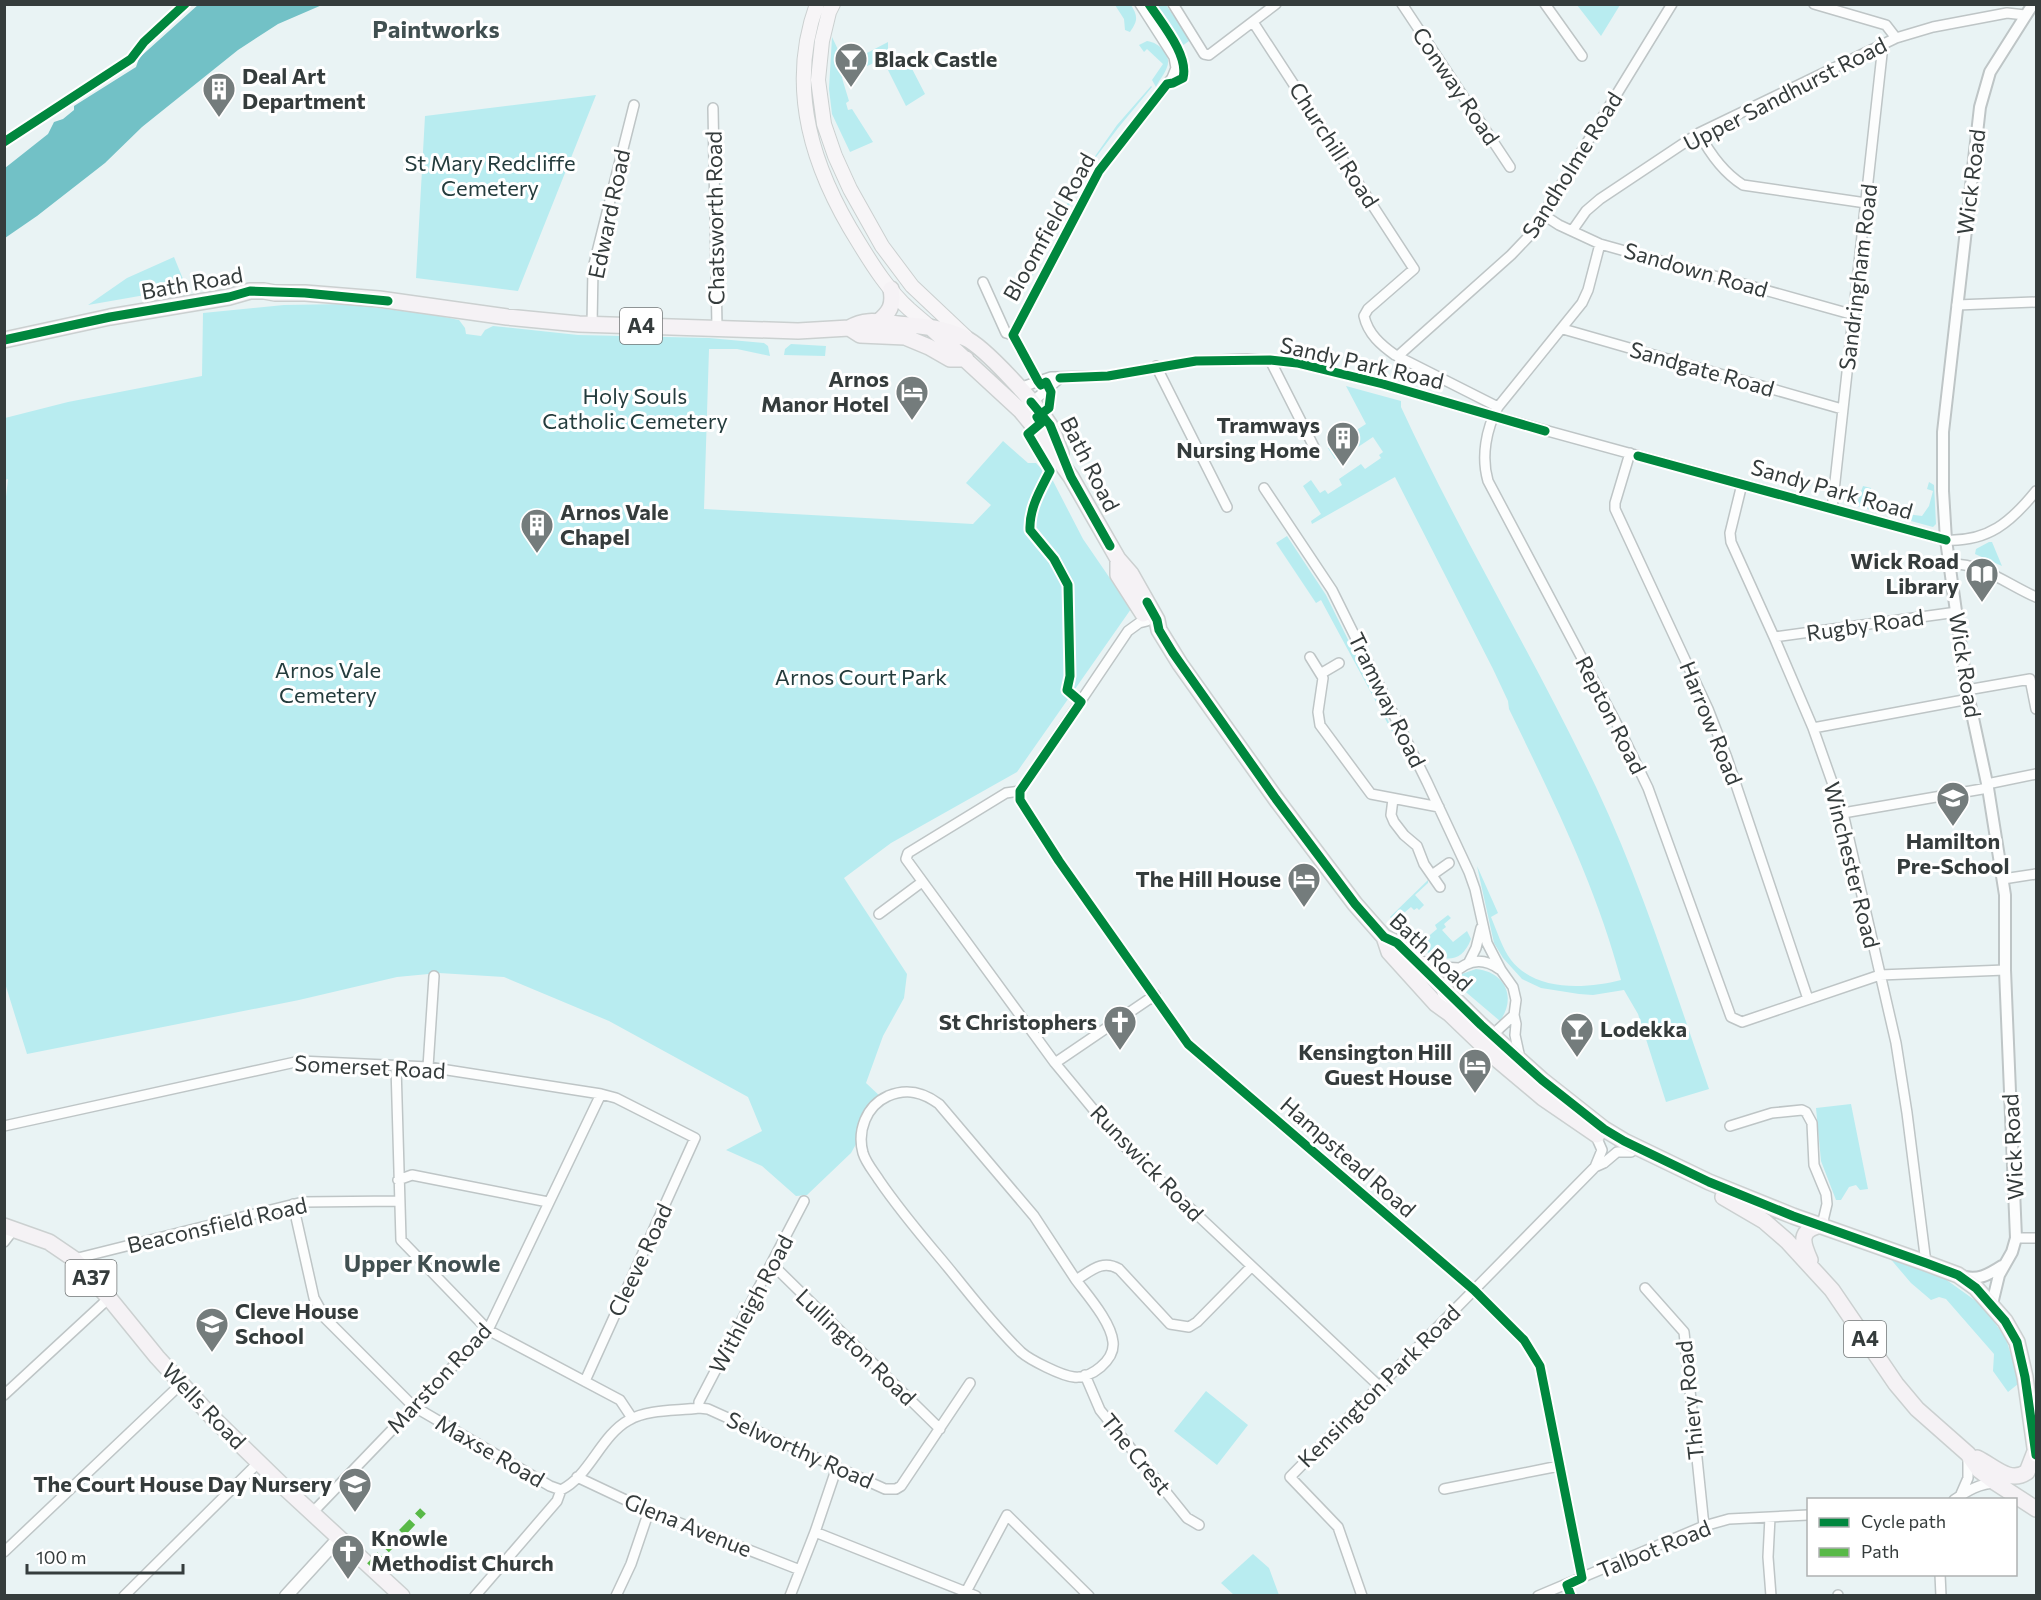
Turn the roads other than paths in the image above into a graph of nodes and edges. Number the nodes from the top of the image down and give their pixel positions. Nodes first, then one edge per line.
1 (818, 4) edge
2 (833, 4) edge
3 (1140, 4) edge
4 (1173, 4) edge
5 (1276, 4) edge
6 (1402, 4) edge
7 (1545, 4) edge
8 (1672, 4) edge
9 (1814, 4) edge
10 (2033, 4) edge
11 (2025, 15) junction
12 (1253, 22) junction
13 (1896, 38) junction
14 (1878, 46) junction
15 (1582, 56) dead end
16 (634, 105) dead end
17 (713, 108) dead end
18 (1699, 133) junction
19 (1510, 167) dead end
20 (1866, 203) junction
21 (1542, 214) junction
22 (1572, 231) junction
23 (1600, 244) junction
24 (983, 282) dead end
25 (912, 286) junction
26 (891, 289) junction
27 (2037, 302) edge
28 (1957, 305) junction
29 (1854, 315) junction
30 (878, 322) junction
31 (924, 324) junction
32 (592, 325) junction
33 (717, 327) junction
34 (849, 328) junction
35 (1563, 329) junction
36 (905, 337) junction
37 (968, 339) junction
38 (4, 340) edge
39 (1398, 356) junction
40 (966, 359) junction
41 (1270, 360) junction
42 (1156, 366) junction
43 (1060, 378) junction
44 (1019, 388) junction
45 (1026, 407) junction
46 (1498, 407) junction
47 (1842, 409) junction
48 (1493, 416) junction
49 (1316, 451) dead end
50 (1629, 453) junction
51 (1742, 484) junction
52 (1264, 488) dead end
53 (2037, 491) edge
54 (1227, 507) dead end
55 (1832, 509) junction
56 (1946, 540) junction
57 (1949, 564) junction
58 (2037, 597) edge
59 (1957, 612) junction
60 (1153, 625) junction
61 (1774, 637) junction
62 (1311, 657) dead end
63 (1339, 663) dead end
64 (1322, 674) junction
65 (1968, 694) junction
66 (2037, 709) edge
67 (1813, 728) junction
68 (2037, 774) edge
69 (1987, 786) junction
70 (1020, 791) junction
71 (1393, 800) junction
72 (1439, 807) junction
73 (1843, 813) junction
74 (1449, 863) dead end
75 (2037, 874) edge
76 (1432, 875) junction
77 (2003, 879) junction
78 (922, 882) junction
79 (1440, 887) dead end
80 (879, 914) dead end
81 (1481, 925) junction
82 (1384, 937) junction
83 (1411, 956) junction
84 (1469, 962) junction
85 (1459, 968) junction
86 (1501, 970) junction
87 (2005, 970) junction
88 (1880, 975) junction
89 (434, 976) dead end
90 (1443, 989) junction
91 (1155, 995) junction
92 (1808, 999) junction
93 (1450, 1014) junction
94 (1514, 1015) junction
95 (1488, 1040) junction
96 (1520, 1060) junction
97 (1055, 1063) junction
98 (396, 1065) junction
99 (428, 1067) junction
100 (601, 1094) junction
101 (4, 1126) edge
102 (1730, 1126) dead end
103 (1595, 1134) junction
104 (695, 1138) joint
105 (1631, 1152) junction
106 (1595, 1167) junction
107 (1676, 1172) junction
108 (398, 1180) junction
109 (1710, 1187) junction
110 (804, 1200) dead end
111 (399, 1201) junction
112 (548, 1202) junction
113 (293, 1204) junction
114 (1822, 1225) junction
115 (8, 1232) edge
116 (2016, 1238) junction
117 (2037, 1238) edge
118 (74, 1259) junction
119 (1926, 1263) junction
120 (2004, 1264) junction
121 (771, 1266) junction
122 (1251, 1267) junction
123 (1814, 1268) junction
124 (1958, 1275) junction
125 (1076, 1280) junction
126 (1646, 1287) dead end
127 (1474, 1290) junction
128 (109, 1298) junction
129 (1992, 1304) junction
130 (488, 1330) junction
131 (1085, 1375) junction
132 (585, 1381) junction
133 (970, 1383) dead end
134 (181, 1384) junction
135 (1378, 1386) junction
136 (4, 1395) edge
137 (413, 1406) junction
138 (699, 1408) junction
139 (632, 1418) junction
140 (940, 1429) junction
141 (2036, 1449) edge
142 (1968, 1454) junction
143 (2037, 1455) edge
144 (258, 1463) junction
145 (1559, 1466) junction
146 (837, 1467) junction
147 (577, 1477) junction
148 (1996, 1484) junction
149 (1444, 1489) dead end
150 (561, 1490) junction
151 (1958, 1497) edge
152 (2037, 1509) edge
153 (649, 1511) junction
154 (312, 1513) junction
155 (1807, 1515) edge
156 (1770, 1517) junction
157 (1199, 1525) dead end
158 (1708, 1525) junction
159 (815, 1532) junction
160 (339, 1538) junction
161 (4, 1552) edge
162 (800, 1570) junction
163 (1940, 1576) edge
164 (1582, 1578) junction
165 (967, 1590) junction
166 (124, 1596) edge
167 (286, 1596) edge
168 (402, 1596) edge
169 (476, 1596) edge
170 (616, 1596) edge
171 (790, 1596) edge
172 (976, 1596) edge
173 (1089, 1596) edge
174 (1362, 1596) edge
175 (1538, 1596) edge
176 (1771, 1596) edge
177 (1941, 1596) edge

1 - 26 main road
2 - 25 main road
3 - 24 street, Bloomfield Road
4 - 12 street
5 - 12 street
6 - 19 street, Conway Road
7 - 15 street
8 - 21 street, Sandholme Road
9 - 13 street
10 - 11 street, Wick Road
11 - 13 street, Upper Sandhurst Road
11 - 28 street, Wick Road
12 - 39 street, Churchill Road
13 - 14 street, Upper Sandhurst Road
14 - 18 street, Upper Sandhurst Road
14 - 20 street, Sandringham Road
16 - 32 street, Edward Road
17 - 33 street, Chatsworth Road
18 - 20 street
18 - 22 street, Upper Sandhurst Road
20 - 29 street, Sandringham Road
21 - 22 street, Sandown Road
21 - 39 street, Sandholme Road
22 - 23 street, Sandown Road
23 - 29 street, Sandown Road
23 - 35 street, Repton Road
25 - 31 main road
25 - 37 main road
26 - 30 highway
26 - 31 main road
27 - 28 street
28 - 56 street, Wick Road
29 - 47 street, Sandringham Road
30 - 31 highway, A4
30 - 34 highway, A4
31 - 36 main road
31 - 37 highway, Bath Road / A4
31 - 40 highway, Bath Road / A4
32 - 33 highway, Bath Road / A4
32 - 38 highway, Bath Road / A4
33 - 34 highway, Bath Road / A4
34 - 36 highway, Bath Road / A4
35 - 46 street, Repton Road
35 - 47 street, Sandgate Road
36 - 40 highway, Bath Road / A4
37 - 44 highway, Bath Road / A4
39 - 46 street
40 - 45 highway, Bath Road / A4
41 - 42 street, Sandy Park Road
41 - 48 street, Sandy Park Road
41 - 49 street
42 - 43 street, Sandy Park Road
42 - 54 street
43 - 44 street, Sandy Park Road
43 - 45 street
44 - 45 highway, Bath Road / A4
45 - 60 highway, Bath Road / A4
46 - 48 street, Repton Road
47 - 55 street, Sandringham Road
48 - 50 street, Sandy Park Road
48 - 92 street, Repton Road
50 - 51 street, Sandy Park Road
50 - 92 street, Harrow Road
51 - 55 street, Sandy Park Road
51 - 61 street, Winchester Road
52 - 72 street, Tramway Road
53 - 56 street
55 - 56 street, Sandy Park Road
56 - 57 street, Wick Road
57 - 58 street
57 - 59 street, Wick Road
59 - 61 street, Rugby Road
59 - 65 street, Wick Road
60 - 70 street
60 - 82 highway, Bath Road / A4
61 - 67 street, Winchester Road
62 - 64 street
63 - 64 street
64 - 71 street
65 - 66 street
65 - 67 street
65 - 69 street, Wick Road
67 - 73 street, Winchester Road
68 - 69 street
69 - 73 street
69 - 77 street, Wick Road
70 - 78 street, Runswick Road
70 - 91 street, Hampstead Road
71 - 72 street
71 - 76 street
72 - 81 street, Tramway Road
73 - 88 street, Winchester Road
74 - 76 street
75 - 77 street
76 - 79 street
77 - 87 street, Wick Road
78 - 80 street
78 - 97 street, Runswick Road
81 - 84 street, Tramway Road
81 - 86 street, Tramway Road
82 - 83 highway, Bath Road / A4
82 - 93 highway, Bath Road / A4
83 - 85 street
83 - 90 highway, Bath Road / A4
84 - 85 street
84 - 86 street
85 - 90 street
86 - 94 street, Tramway Road
87 - 88 street
87 - 116 street, Wick Road
88 - 92 street
88 - 119 street, Winchester Road
89 - 99 street
90 - 93 street
90 - 95 highway, Bath Road / A4
91 - 97 street
91 - 127 street, Hampstead Road
93 - 95 highway, Bath Road / A4
94 - 95 street
94 - 96 street, Tramway Road
95 - 96 highway, Bath Road / A4
95 - 103 highway, Bath Road / A4
96 - 107 highway, Bath Road / A4
97 - 122 street, Runswick Road
98 - 99 street, Somerset Road
98 - 101 street, Somerset Road
98 - 108 street
99 - 100 street, Somerset Road
100 - 104 street, Somerset Road
100 - 112 street, Marston Road
102 - 114 street
103 - 105 highway, Bath Road / A4
103 - 106 street
104 - 132 street, Cleeve Road
105 - 106 street, Kensington Park Road
105 - 107 highway, Bath Road / A4
106 - 127 street, Kensington Park Road
107 - 109 highway, Bath Road / A4
108 - 111 street
108 - 112 street
109 - 114 highway, Bath Road / A4
109 - 123 highway, Bath Road / A4
110 - 121 street, Withleigh Road
111 - 113 street, Beaconsfield Road
111 - 130 street
112 - 130 street, Marston Road
113 - 118 street, Beaconsfield Road
113 - 137 street, Maxse Road
114 - 119 highway, A4
114 - 123 highway, A4
115 - 118 highway, Wells Road / A37
116 - 117 street
116 - 120 street, Wick Road
118 - 128 highway, Wells Road / A37
119 - 124 highway, A4
120 - 124 street
120 - 129 street, Wick Road
121 - 138 street, Withleigh Road
121 - 140 street, Lullington Road
122 - 125 street
122 - 135 street, Runswick Road
123 - 142 highway, A4
124 - 129 highway, A4
125 - 131 street
125 - 131 street
126 - 158 street, Thiery Road
127 - 135 street, Kensington Park Road
127 - 145 street, Hampstead Road
128 - 134 highway, Wells Road / A37
128 - 136 street
129 - 141 highway, A4
130 - 132 street
130 - 137 street, Marston Road
131 - 157 street, The Crest
132 - 139 street
133 - 140 street
134 - 144 highway, Wells Road / A37
134 - 161 street
135 - 174 street, Kensington Park Road
137 - 150 street, Maxse Road
137 - 154 street, Marston Road
138 - 139 street
138 - 146 street, Selworthy Road
139 - 147 street
140 - 146 street, Selworthy Road
141 - 142 highway, A4
141 - 143 highway, A4
142 - 148 highway, A4
142 - 151 street
144 - 154 highway, Wells Road / A37
144 - 166 street
145 - 149 street
145 - 164 street, Hampstead Road
146 - 159 street
147 - 150 street
147 - 153 street, Glena Avenue
148 - 151 street
148 - 152 highway, A4
150 - 169 street
153 - 162 street, Glena Avenue
153 - 170 street
154 - 160 highway, Wells Road / A37
155 - 156 street, Talbot Road
156 - 158 street, Talbot Road
156 - 176 street
158 - 164 street, Talbot Road
159 - 162 street
159 - 165 street
160 - 167 main road
160 - 168 highway, Wells Road / A37
162 - 171 street
163 - 177 street
164 - 175 street, Talbot Road
165 - 172 street
165 - 173 street

